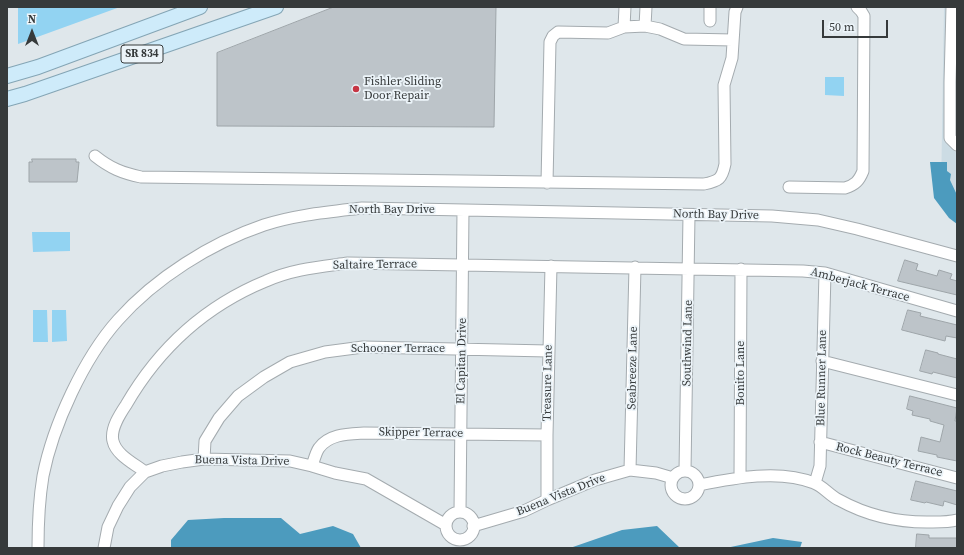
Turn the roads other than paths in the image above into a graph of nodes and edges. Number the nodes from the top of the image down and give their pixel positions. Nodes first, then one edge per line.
1 (200, 7) edge
2 (276, 7) edge
3 (625, 7) edge
4 (646, 7) edge
5 (710, 7) edge
6 (737, 7) edge
7 (857, 7) edge
8 (952, 7) edge
9 (710, 21) dead end
10 (645, 26) junction
11 (624, 27) junction
12 (954, 36) edge
13 (733, 40) junction
14 (7, 76) edge
15 (954, 82) edge
16 (7, 99) edge
17 (957, 145) edge
18 (95, 156) dead end
19 (547, 183) junction
20 (789, 187) dead end
21 (463, 210) junction
22 (689, 215) junction
23 (940, 251) junction
24 (957, 252) edge
25 (957, 256) edge
26 (463, 264) junction
27 (551, 266) junction
28 (636, 267) junction
29 (689, 268) junction
30 (741, 269) junction
31 (825, 273) junction
32 (957, 311) edge
33 (463, 349) junction
34 (548, 350) junction
35 (822, 361) junction
36 (957, 395) edge
37 (460, 434) junction
38 (546, 435) junction
39 (820, 442) junction
40 (204, 459) junction
41 (312, 466) junction
42 (630, 470) junction
43 (685, 471) junction
44 (145, 472) junction
45 (740, 477) junction
46 (673, 478) junction
47 (957, 478) edge
48 (815, 483) junction
49 (699, 485) junction
50 (547, 500) junction
51 (460, 512) junction
52 (957, 520) edge
53 (446, 525) junction
54 (473, 526) junction
55 (38, 548) edge
56 (104, 548) edge

1 - 14 main road, SR 834
2 - 16 main road, SR 834
3 - 11 street
4 - 10 street
5 - 9 street
6 - 13 street
7 - 20 street
8 - 12 street
10 - 11 street
10 - 13 street
11 - 19 street
12 - 15 street
13 - 19 street
15 - 17 street
18 - 19 street
21 - 22 street, North Bay Drive
21 - 26 street, El Capitan Drive
21 - 55 street, North Bay Drive
22 - 23 street, North Bay Drive
22 - 29 street, Southwind Lane
23 - 24 street, North Bay Drive
23 - 25 street, North Bay Drive
26 - 27 street, Saltaire Terrace
26 - 33 street, El Capitan Drive
26 - 44 street, Saltaire Terrace
27 - 28 street, Saltaire Terrace
27 - 34 street, Treasure Lane
28 - 29 street, Saltaire Terrace
28 - 42 street, Seabreeze Lane
29 - 30 street, Amberjack Terrace
29 - 43 street, Southwind Lane
30 - 31 street, Amberjack Terrace
30 - 45 street, Bonito Lane
31 - 32 street, Amberjack Terrace
31 - 35 street, Blue Runner Lane
33 - 34 street, Schooner Terrace
33 - 37 street, El Capitan Drive
33 - 40 street, Schooner Terrace
34 - 38 street, Treasure Lane
35 - 36 street
35 - 39 street, Blue Runner Lane
37 - 38 street, Skipper Terrace
37 - 41 street, Skipper Terrace
37 - 51 street, El Capitan Drive
38 - 50 street, Treasure Lane
39 - 47 street, Rock Beauty Terrace
39 - 48 street, Blue Runner Lane
40 - 41 street, Buena Vista Drive
40 - 44 street, Buena Vista Drive
41 - 53 street, Buena Vista Drive
42 - 46 street, Buena Vista Drive
42 - 50 street, Buena Vista Drive
43 - 46 street
43 - 49 street
44 - 56 street
45 - 48 street
45 - 49 street
46 - 49 street
48 - 52 street
50 - 54 street, Buena Vista Drive
51 - 53 street
51 - 54 street
53 - 54 street

